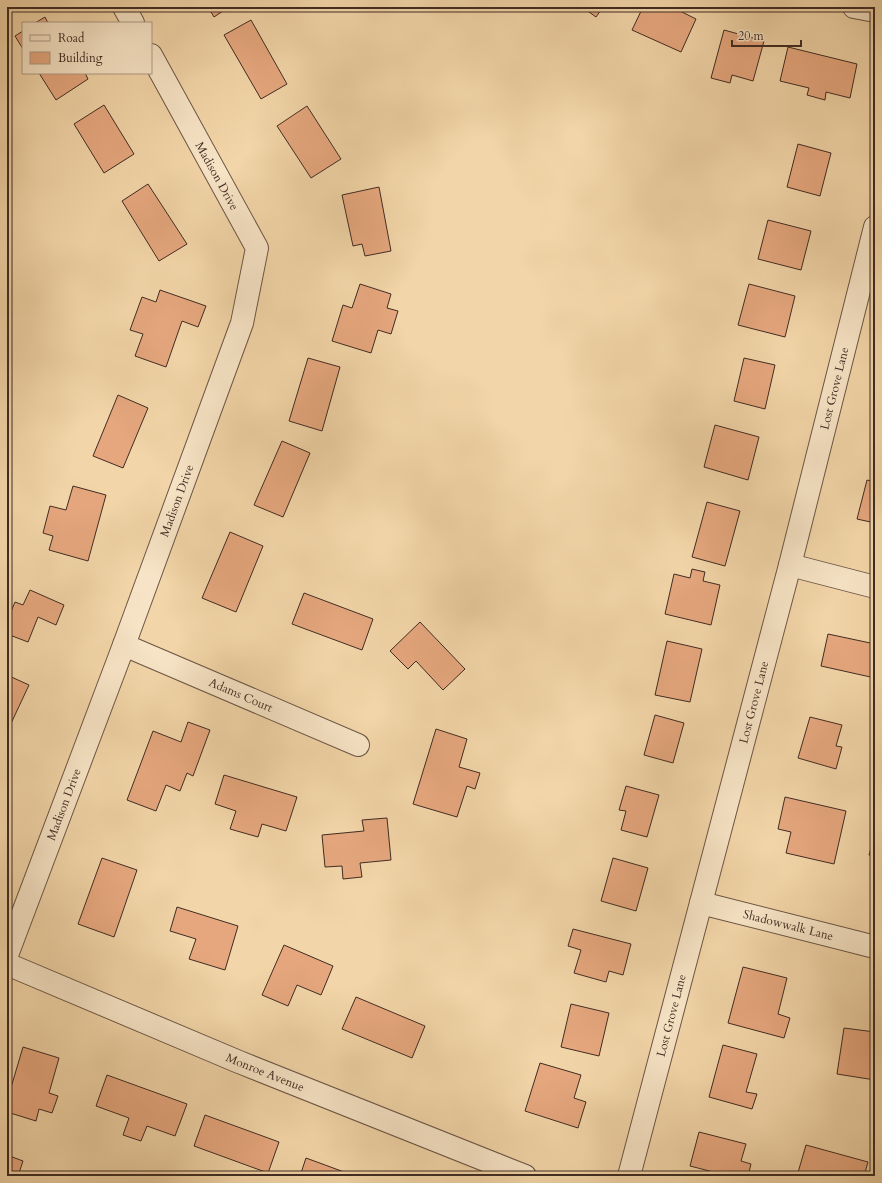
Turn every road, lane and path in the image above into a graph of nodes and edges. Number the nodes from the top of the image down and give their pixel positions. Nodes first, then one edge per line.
1 (124, 7) edge
2 (854, 7) edge
3 (875, 11) edge
4 (132, 22) edge
5 (152, 57) edge
6 (874, 235) edge
7 (790, 564) junction
8 (875, 587) edge
9 (124, 646) junction
10 (358, 745) dead end
11 (701, 903) junction
12 (875, 947) edge
13 (7, 955) edge
14 (7, 964) edge
15 (525, 1176) edge
16 (629, 1176) edge

1 - 4 street
2 - 3 street
5 - 9 street, Madison Drive
6 - 7 street, Lost Grove Lane
7 - 8 street
7 - 11 street, Lost Grove Lane
9 - 10 street, Adams Court
9 - 13 street, Madison Drive
11 - 12 street, Shadowwalk Lane
11 - 16 street, Lost Grove Lane
14 - 15 street, Monroe Avenue

